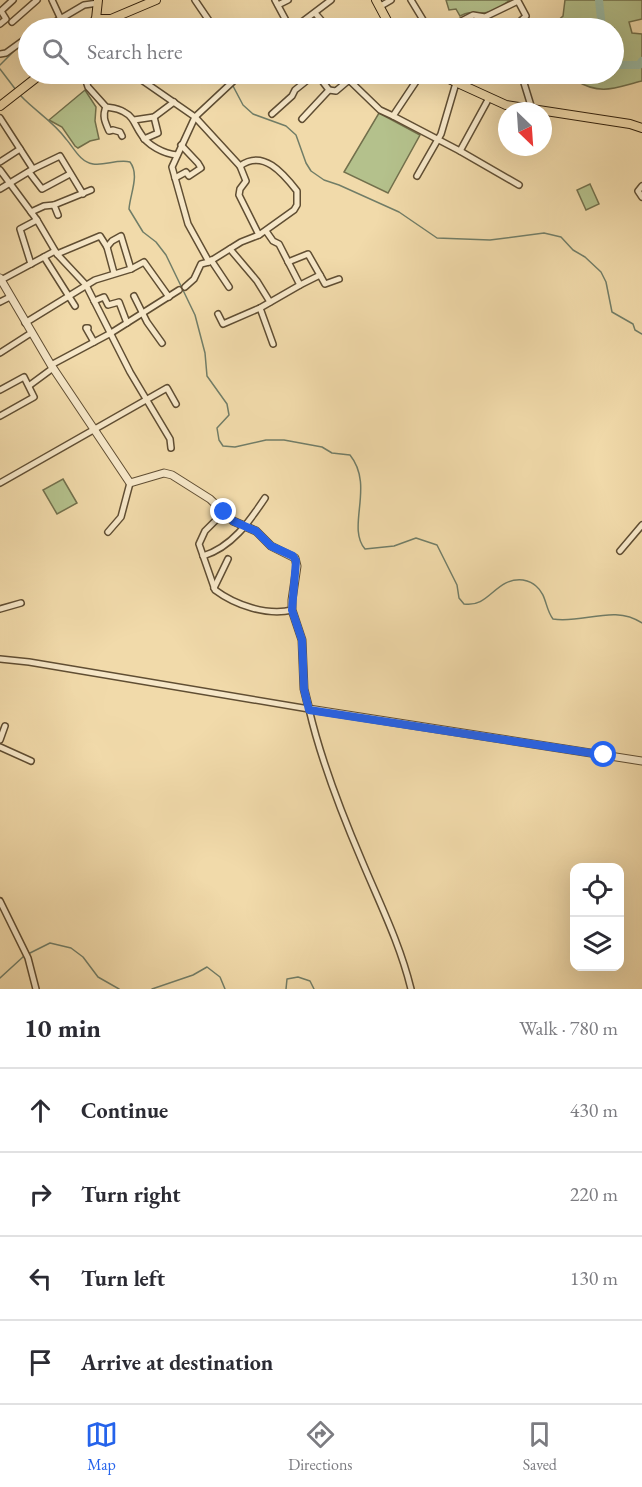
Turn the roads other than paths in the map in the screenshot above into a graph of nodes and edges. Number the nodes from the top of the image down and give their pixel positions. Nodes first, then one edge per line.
1 (13, 0) edge
2 (37, 0) edge
3 (52, 0) edge
4 (156, 0) edge
5 (195, 0) edge
6 (288, 0) edge
7 (331, 0) edge
8 (391, 0) edge
9 (411, 0) edge
10 (100, 1) edge
11 (276, 3) edge
12 (377, 4) edge
13 (315, 12) junction
14 (61, 18) edge
15 (63, 18) edge
16 (98, 18) edge
17 (113, 18) edge
18 (207, 18) edge
19 (286, 18) edge
20 (306, 18) edge
21 (321, 18) edge
22 (385, 18) edge
23 (422, 18) edge
24 (467, 18) edge
25 (524, 18) edge
26 (12, 22) dead end
27 (0, 24) edge
28 (18, 44) edge
29 (0, 54) edge
30 (86, 84) edge
31 (148, 84) edge
32 (230, 84) edge
33 (303, 84) edge
34 (324, 84) edge
35 (344, 84) edge
36 (353, 84) edge
37 (414, 84) edge
38 (453, 84) edge
39 (463, 84) edge
40 (524, 84) edge
41 (22, 85) edge
42 (329, 90) junction
43 (13, 94) junction
44 (489, 98) junction
45 (0, 101) edge
46 (174, 102) junction
47 (499, 102) edge
48 (530, 102) edge
49 (0, 106) edge
50 (106, 107) junction
51 (552, 112) edge
52 (272, 114) dead end
53 (393, 116) junction
54 (154, 117) junction
55 (195, 117) junction
56 (0, 118) edge
57 (302, 119) dead end
58 (134, 120) junction
59 (642, 128) edge
60 (122, 136) dead end
61 (144, 139) junction
62 (438, 139) junction
63 (181, 145) junction
64 (20, 149) junction
65 (460, 151) junction
66 (177, 155) junction
67 (0, 162) edge
68 (240, 166) junction
69 (0, 170) edge
70 (31, 171) junction
71 (70, 174) junction
72 (417, 176) dead end
73 (175, 178) junction
74 (10, 184) junction
75 (519, 185) dead end
76 (642, 186) edge
77 (0, 189) edge
78 (92, 190) dead end
79 (83, 195) junction
80 (642, 197) edge
81 (54, 205) junction
82 (31, 212) junction
83 (58, 215) dead end
84 (37, 220) junction
85 (266, 231) junction
86 (259, 235) junction
87 (107, 247) junction
88 (230, 249) junction
89 (56, 253) junction
90 (44, 257) junction
91 (210, 261) junction
92 (288, 262) junction
93 (31, 264) junction
94 (130, 268) junction
95 (114, 273) junction
96 (320, 275) junction
97 (0, 279) edge
98 (339, 279) dead end
99 (86, 285) junction
100 (300, 285) junction
101 (185, 286) dead end
102 (229, 287) dead end
103 (179, 290) dead end
104 (68, 295) junction
105 (134, 296) dead end
106 (10, 297) junction
107 (169, 297) junction
108 (94, 301) junction
109 (0, 302) edge
110 (270, 302) junction
111 (75, 306) dead end
112 (260, 308) junction
113 (142, 313) junction
114 (218, 314) dead end
115 (25, 323) junction
116 (127, 323) junction
117 (88, 328) dead end
118 (31, 333) junction
119 (111, 333) junction
120 (94, 342) junction
121 (162, 343) dead end
122 (273, 344) dead end
123 (0, 353) edge
124 (52, 367) junction
125 (30, 385) junction
126 (0, 390) edge
127 (146, 400) junction
128 (176, 404) dead end
129 (0, 416) edge
130 (95, 429) junction
131 (171, 448) dead end
132 (0, 483) edge
133 (130, 483) junction
134 (265, 498) dead end
135 (224, 512) junction
136 (642, 525) edge
137 (246, 526) junction
138 (108, 532) dead end
139 (620, 551) dead end
140 (203, 556) junction
141 (228, 559) dead end
142 (214, 588) junction
143 (21, 603) dead end
144 (0, 609) edge
145 (292, 610) junction
146 (0, 659) edge
147 (309, 710) junction
148 (5, 726) dead end
149 (0, 740) edge
150 (0, 747) edge
151 (31, 761) dead end
152 (642, 762) edge
153 (0, 901) edge
154 (36, 989) edge
155 (411, 989) edge

1 - 27 street
2 - 26 street
3 - 14 street
4 - 17 main road
5 - 18 street
6 - 11 street
7 - 13 street
8 - 12 street
9 - 23 street
10 - 15 street
10 - 16 main road
11 - 19 street
12 - 22 main road
13 - 20 street
13 - 21 street
24 - 25 street
28 - 29 street
30 - 50 street
31 - 46 street
32 - 55 street
33 - 52 street
34 - 42 street
35 - 42 street
36 - 53 street
37 - 53 street
38 - 62 street
39 - 44 main road
40 - 48 street
41 - 43 main road
42 - 57 street
43 - 45 main road
43 - 49 main road
44 - 47 main road
44 - 65 street
46 - 54 street
46 - 55 street
50 - 58 street
50 - 60 street
51 - 59 main road
53 - 62 street
54 - 58 street
54 - 61 street
55 - 63 street
55 - 68 street
56 - 64 street
58 - 61 street
61 - 66 street
62 - 65 street
62 - 72 street
63 - 66 street
63 - 73 street
64 - 67 street
64 - 70 street
65 - 75 street
66 - 73 street
68 - 85 street
68 - 86 street
69 - 74 street
70 - 71 street
70 - 71 street
70 - 74 street
71 - 79 street
73 - 91 street
74 - 77 street
74 - 82 street
76 - 80 street
78 - 79 street
79 - 81 street
81 - 82 street
81 - 83 street
82 - 84 street
84 - 89 street
84 - 93 street
85 - 86 street
85 - 92 street
86 - 88 street
87 - 89 street
87 - 94 street
87 - 95 street
88 - 91 street
88 - 110 street
89 - 90 street
89 - 99 street
90 - 93 street
90 - 104 street
91 - 101 street
91 - 102 street
92 - 96 street
92 - 100 street
93 - 97 street
94 - 95 street
94 - 107 street
95 - 99 street
96 - 98 street
96 - 100 street
97 - 106 street
99 - 104 street
99 - 108 street
100 - 110 street
103 - 107 street
104 - 111 street
104 - 115 street
105 - 113 street
106 - 109 street
106 - 115 street
107 - 113 street
108 - 116 street
108 - 119 street
110 - 112 street
112 - 114 street
112 - 122 street
113 - 116 street
113 - 121 street
115 - 118 street
116 - 119 street
117 - 120 street
118 - 123 street
118 - 124 street
119 - 120 street
119 - 127 street
120 - 124 street
124 - 125 street
124 - 130 street
125 - 126 street
125 - 129 street
127 - 128 street
127 - 130 street
127 - 131 street
130 - 132 street
130 - 133 street
133 - 135 street
133 - 138 street
134 - 137 street
135 - 137 street
135 - 140 street
136 - 139 street
137 - 140 street
137 - 145 street
140 - 142 street
141 - 142 street
142 - 145 street
143 - 144 street
145 - 147 street
146 - 147 street
147 - 152 street
147 - 155 street
148 - 149 street
150 - 151 street
153 - 154 street

